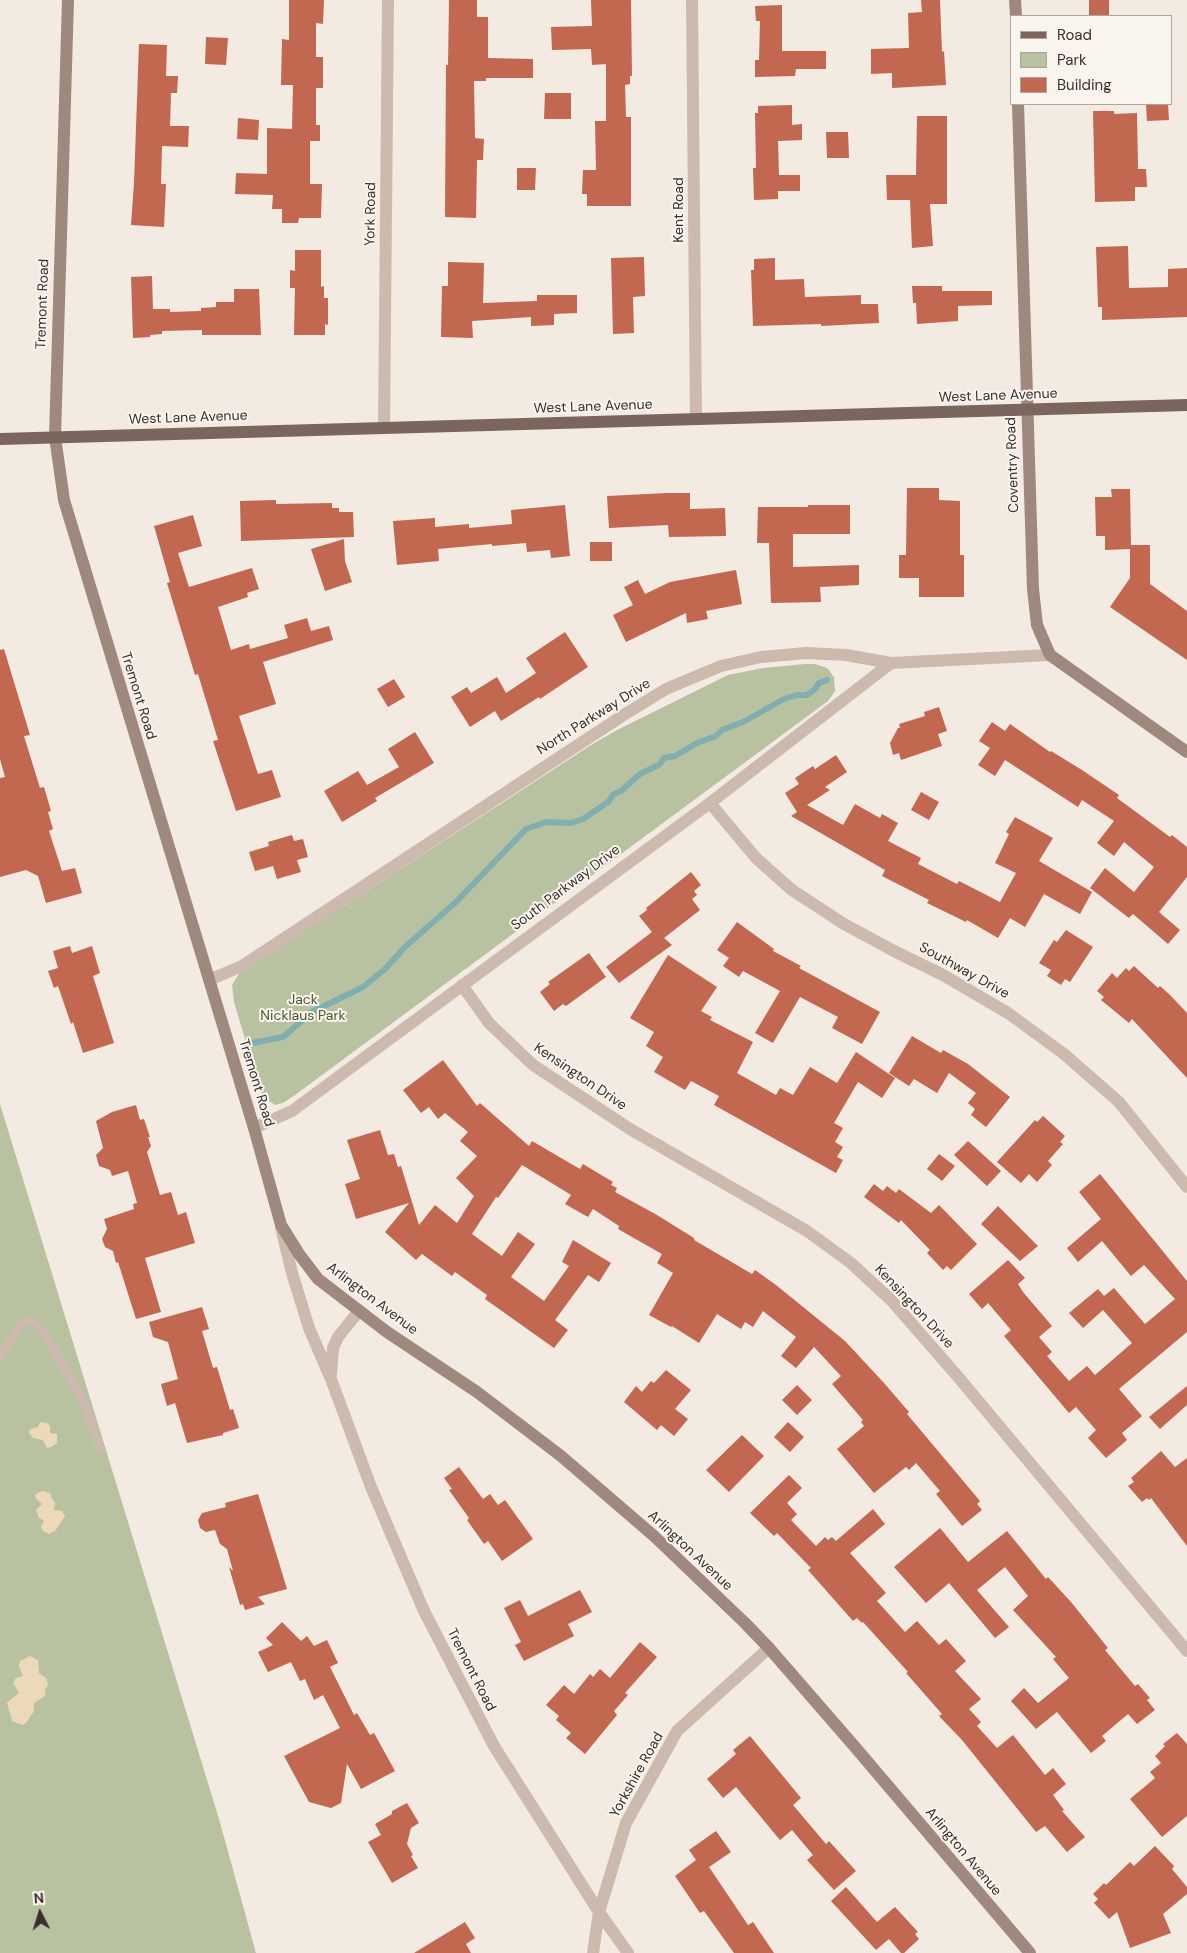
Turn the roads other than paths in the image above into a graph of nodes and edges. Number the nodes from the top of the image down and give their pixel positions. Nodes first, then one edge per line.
1 (68, 0) edge
2 (388, 0) edge
3 (692, 0) edge
4 (1015, 0) edge
5 (1016, 15) edge
6 (1018, 105) edge
7 (1187, 405) edge
8 (1026, 410) junction
9 (696, 419) junction
10 (384, 428) junction
11 (55, 437) junction
12 (0, 439) edge
13 (1050, 655) junction
14 (891, 663) junction
15 (1187, 752) edge
16 (710, 803) junction
17 (209, 980) junction
18 (462, 985) junction
19 (254, 1128) junction
20 (1187, 1187) edge
21 (281, 1225) junction
22 (359, 1311) junction
23 (0, 1357) edge
24 (331, 1378) junction
25 (101, 1450) dead end
26 (769, 1648) junction
27 (1187, 1651) edge
28 (599, 1912) junction
29 (593, 1953) edge
30 (628, 1953) edge
31 (1030, 1953) edge

1 - 11 street, Tremont Road
2 - 10 street, York Road
3 - 9 street, Kent Road
4 - 5 street
6 - 8 street, Coventry Road
7 - 8 main road, West Lane Avenue
8 - 9 main road, West Lane Avenue
8 - 13 street, Coventry Road
9 - 10 main road, West Lane Avenue
10 - 11 main road, West Lane Avenue
11 - 12 main road, West Lane Avenue
11 - 17 street, Tremont Road
13 - 14 street, North Parkway Drive
13 - 15 street
14 - 16 street, South Parkway Drive
14 - 17 street, North Parkway Drive
16 - 18 street, South Parkway Drive
16 - 20 street, Southway Drive
17 - 19 street, Tremont Road
18 - 19 street, South Parkway Drive
18 - 27 street, Kensington Drive
19 - 21 street, Tremont Road
21 - 22 street, Arlington Avenue
21 - 24 street, Tremont Road
22 - 24 street, Tremont Road
22 - 26 street, Arlington Avenue
23 - 25 lane
24 - 28 street, Tremont Road
26 - 28 street, Yorkshire Road
26 - 31 street, Arlington Avenue
28 - 29 street, Yorkshire Road
28 - 30 street, Tremont Road

